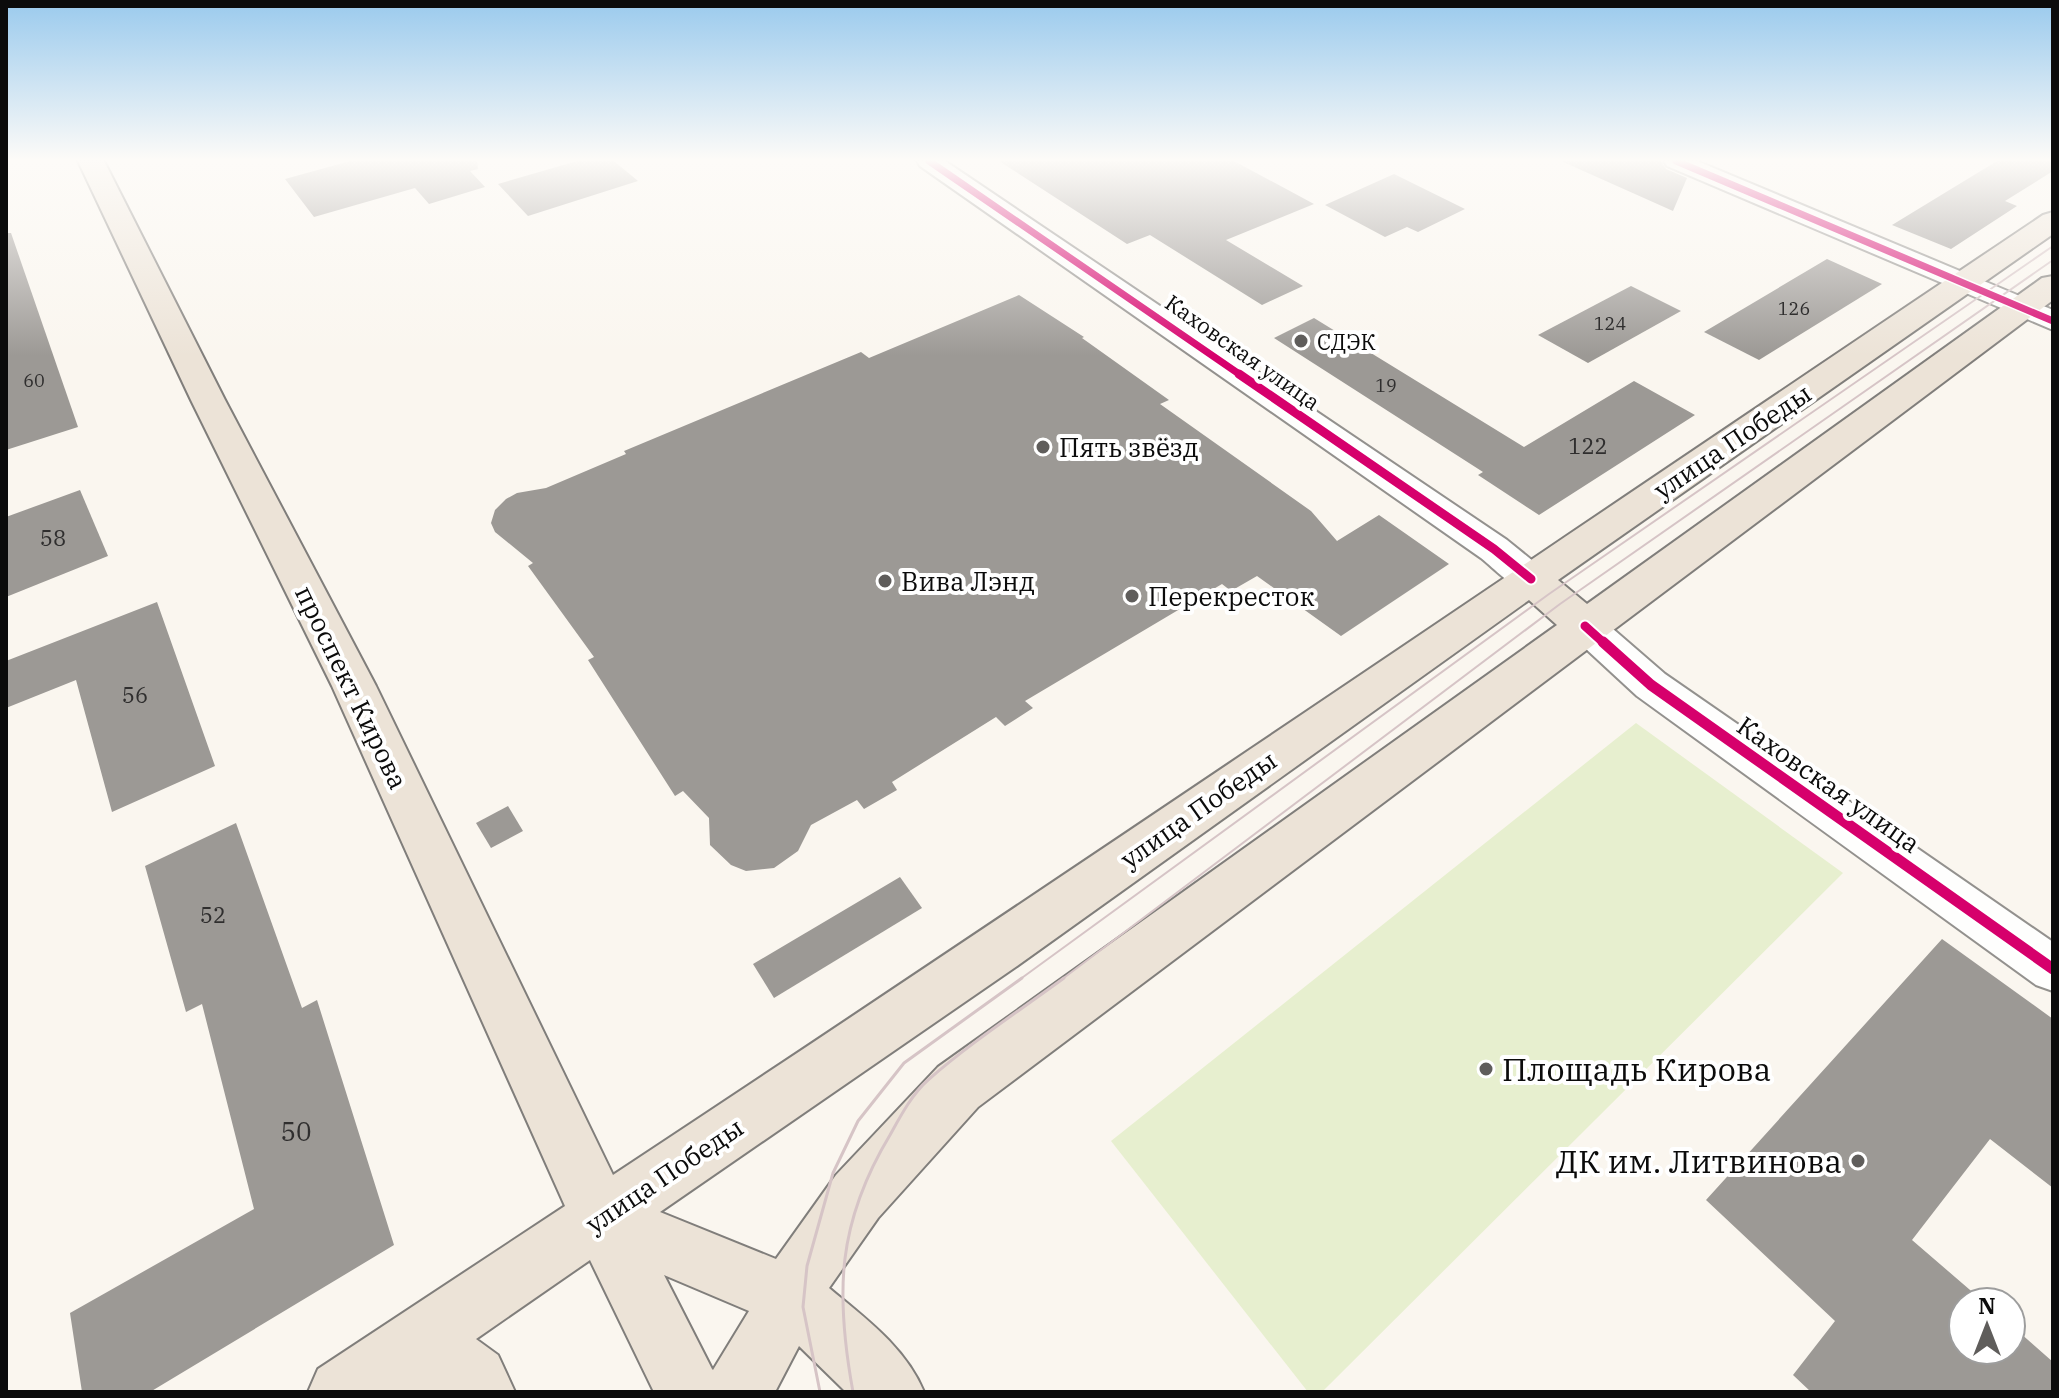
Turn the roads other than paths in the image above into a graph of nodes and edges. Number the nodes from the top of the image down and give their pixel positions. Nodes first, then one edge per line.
1 (123, 226) edge
2 (1024, 226) edge
3 (1827, 226) edge
4 (2045, 226) edge
5 (1961, 284) junction
6 (2053, 285) edge
7 (2037, 315) edge
8 (1531, 579) junction
9 (1585, 626) junction
10 (2053, 969) edge
11 (602, 1218) junction
12 (789, 1296) junction
13 (349, 1387) edge
14 (482, 1392) edge
15 (689, 1392) edge
16 (737, 1392) edge
17 (891, 1392) edge

1 - 11 main road, проспект Кирова
2 - 8 street, Каховская улица
3 - 5 street
4 - 5 main road, улица Победы
5 - 7 street
5 - 8 main road, улица Победы
6 - 7 main road
7 - 9 main road
8 - 9 main road, Каховская улица
8 - 11 main road, улица Победы
9 - 10 street, Каховская улица
9 - 12 main road
11 - 12 main road
11 - 13 main road, улица Победы
11 - 15 main road, проспект Кирова
12 - 16 main road
12 - 17 main road
13 - 14 main road

